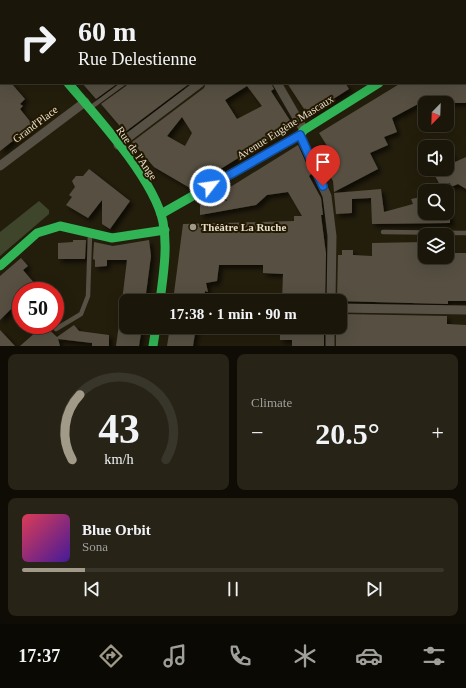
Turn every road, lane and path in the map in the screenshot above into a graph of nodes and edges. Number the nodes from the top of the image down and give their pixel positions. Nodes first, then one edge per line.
1 (69, 84) edge
2 (122, 84) edge
3 (199, 84) edge
4 (278, 84) edge
5 (377, 84) edge
6 (87, 105) junction
7 (302, 132) junction
8 (118, 145) junction
9 (0, 166) edge
10 (161, 214) junction
11 (165, 230) junction
12 (383, 232) dead end
13 (466, 233) edge
14 (90, 234) junction
15 (0, 266) edge
16 (160, 294) edge
17 (331, 294) edge
18 (347, 308) edge
19 (466, 310) edge
20 (64, 324) edge
21 (155, 334) edge
22 (330, 334) edge
23 (153, 346) edge
24 (330, 346) edge

1 - 6 main road, Rue de l'Ange
2 - 6 lane
3 - 8 street
4 - 7 street
5 - 7 main road, Avenue Eugène Mascaux
6 - 8 main road, Rue de l'Ange
6 - 9 street, Grand'Place
7 - 10 main road, Avenue Eugène Mascaux
7 - 17 street
8 - 10 main road, Rue de l'Ange
10 - 11 main road, Rue de l'Ange
11 - 14 main road
11 - 16 main road, Rue de l'Ange
12 - 13 lane
14 - 15 main road
14 - 20 lane
18 - 19 street
21 - 23 main road
22 - 24 street

